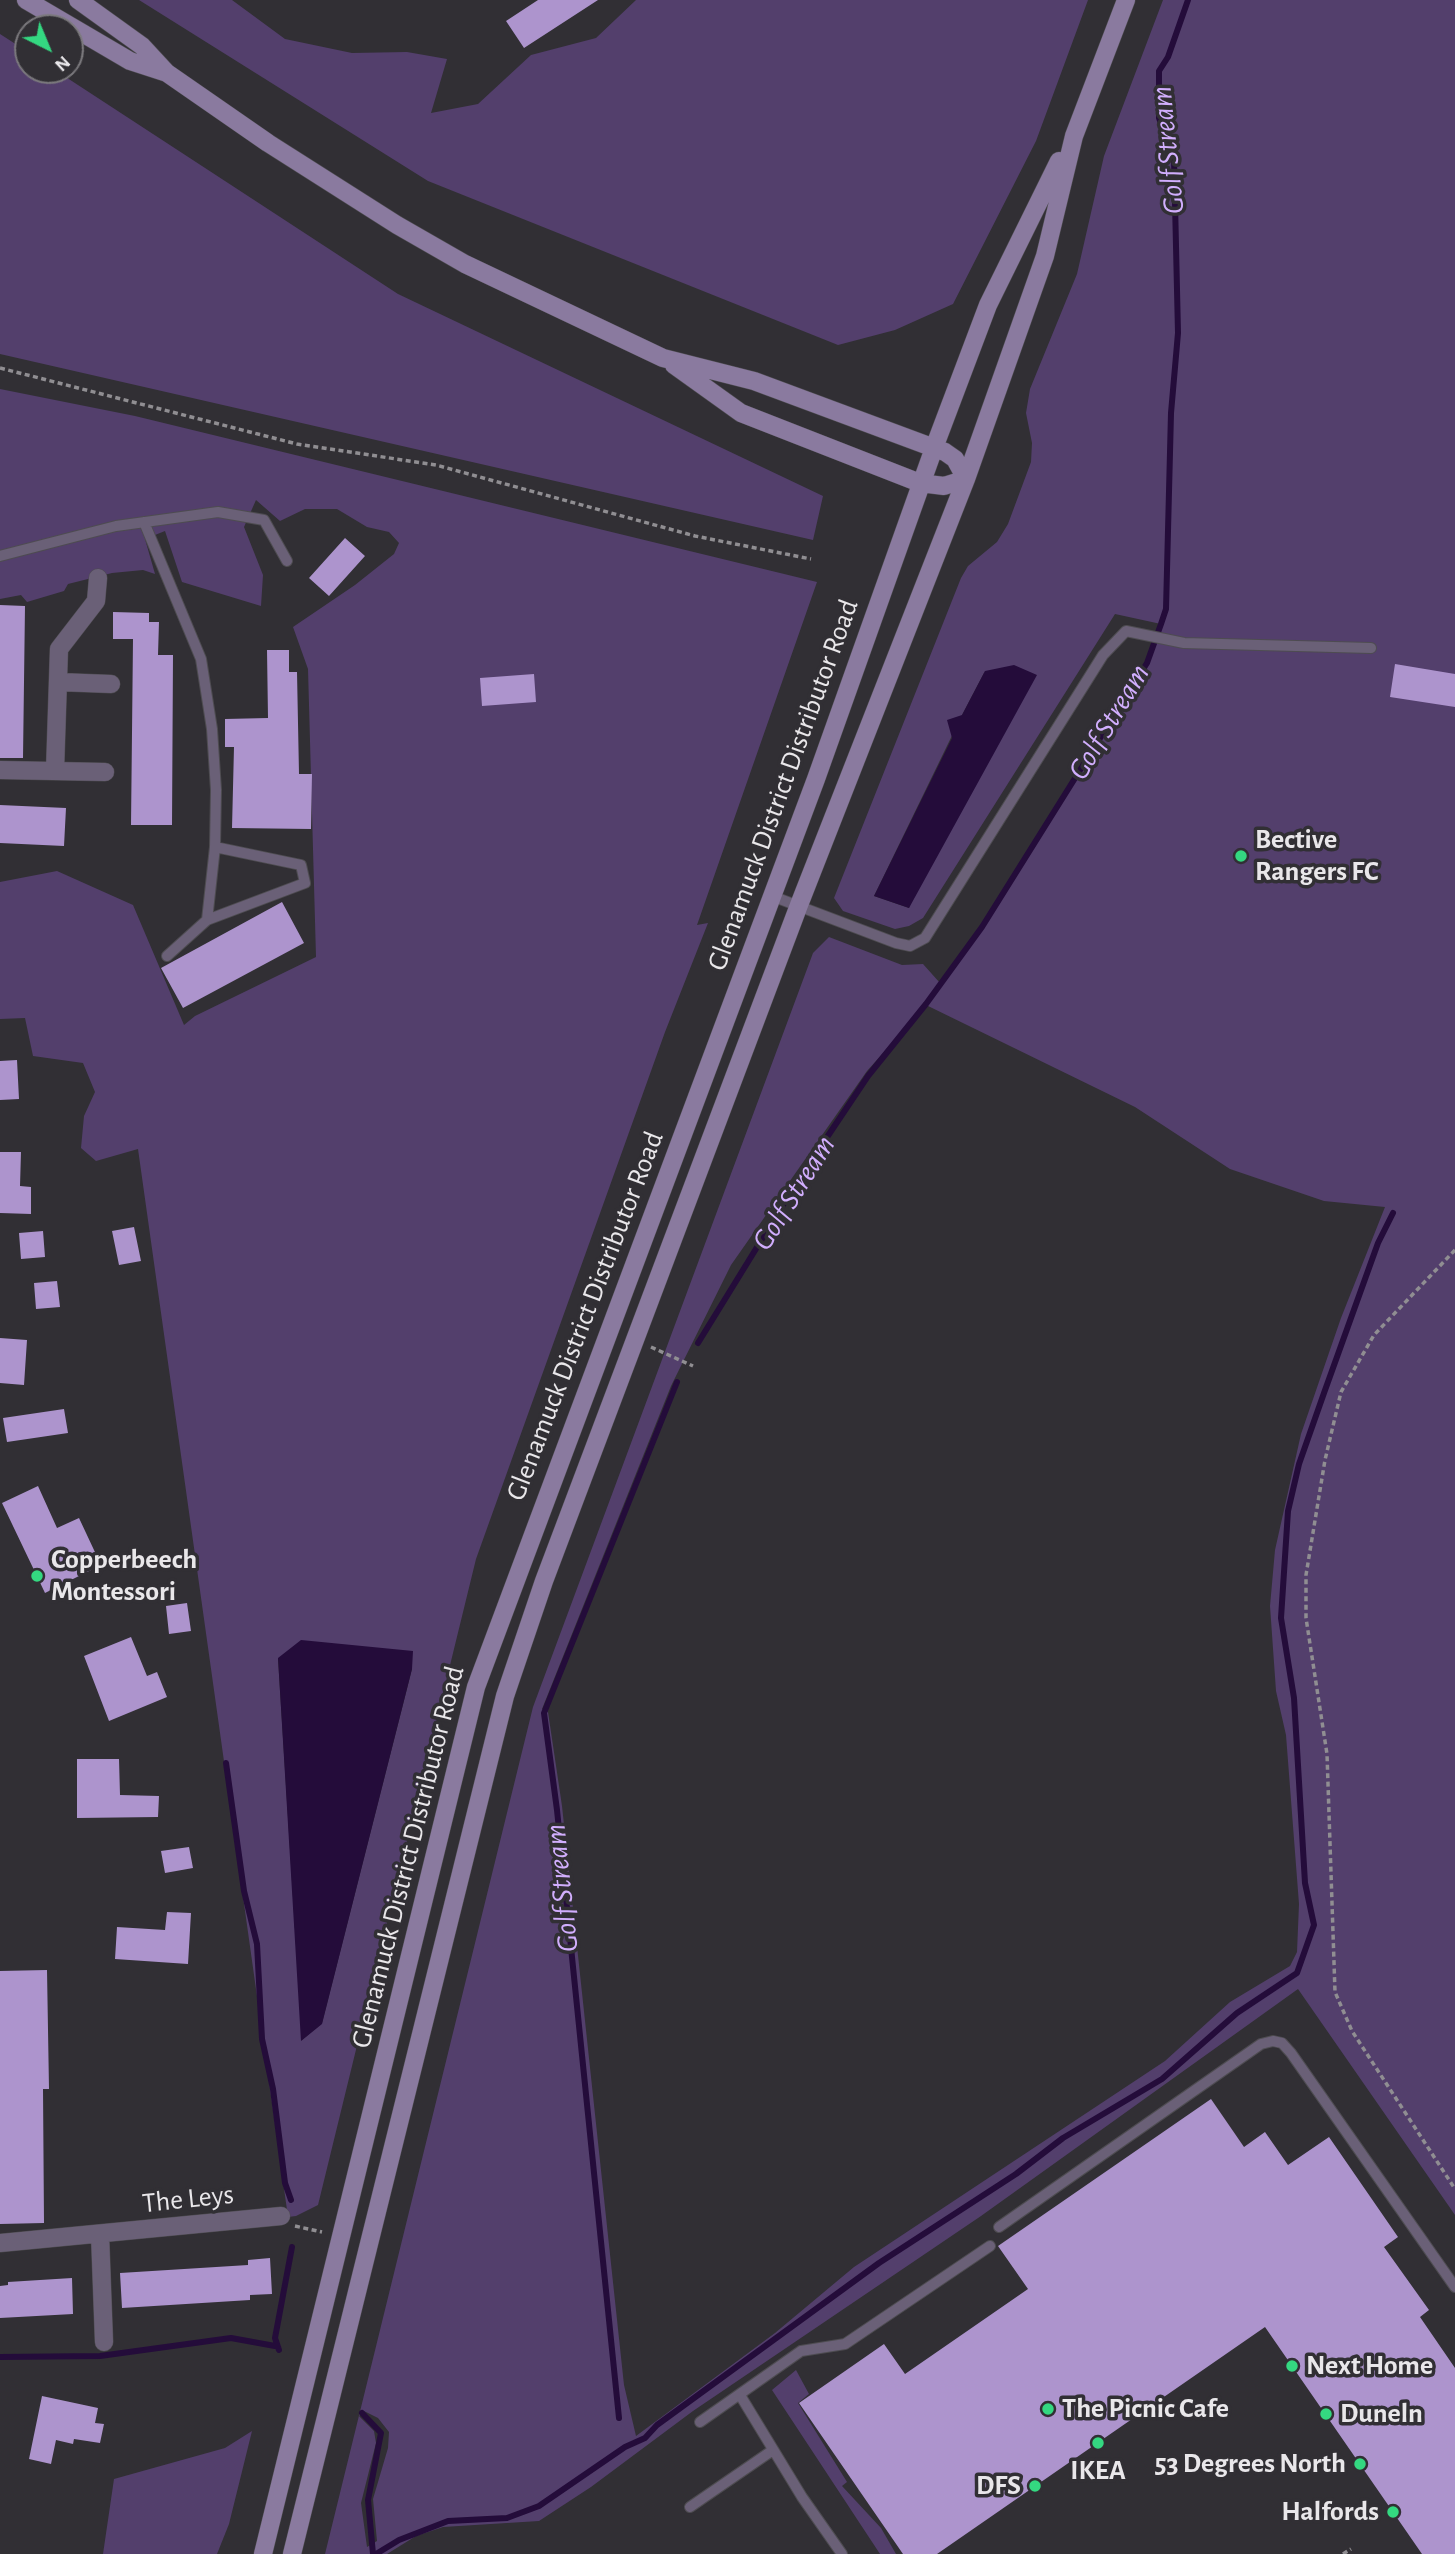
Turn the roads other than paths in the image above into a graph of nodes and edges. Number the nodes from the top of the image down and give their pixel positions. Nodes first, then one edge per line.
1 (26, 0) edge
2 (78, 0) edge
3 (1126, 0) edge
4 (167, 73) junction
5 (1074, 136) junction
6 (663, 358) junction
7 (934, 447) junction
8 (966, 479) junction
9 (920, 483) junction
10 (144, 522) junction
11 (0, 556) edge
12 (287, 561) dead end
13 (98, 578) dead end
14 (1371, 648) dead end
15 (58, 682) junction
16 (111, 684) dead end
17 (0, 771) edge
18 (55, 771) junction
19 (105, 772) dead end
20 (215, 846) junction
21 (772, 896) junction
22 (799, 905) junction
23 (207, 919) junction
24 (167, 956) dead end
25 (281, 2216) road end
26 (999, 2227) dead end
27 (100, 2234) junction
28 (0, 2243) edge
29 (990, 2246) dead end
30 (1455, 2287) edge
31 (104, 2342) dead end
32 (740, 2395) junction
33 (700, 2422) dead end
34 (773, 2450) junction
35 (690, 2507) dead end
36 (263, 2554) edge
37 (292, 2554) edge
38 (842, 2554) edge

1 - 4 main road
2 - 4 main road
3 - 5 main road, Glenamuck District Distributor Road
4 - 6 main road
5 - 7 main road, Glenamuck District Distributor Road
5 - 8 main road, Glenamuck District Distributor Road
6 - 7 main road
6 - 9 main road
7 - 8 main road
7 - 9 main road, Glenamuck District Distributor Road
8 - 9 main road
8 - 22 main road, Glenamuck District Distributor Road
9 - 21 main road, Glenamuck District Distributor Road
10 - 11 lane
10 - 12 lane
10 - 20 lane
13 - 15 street
14 - 22 lane
15 - 16 street
15 - 18 street
17 - 18 street
18 - 19 street
20 - 23 lane
20 - 23 lane
21 - 22 lane
21 - 36 main road, Glenamuck District Distributor Road
22 - 37 main road, Glenamuck District Distributor Road
23 - 24 lane
25 - 27 street, The Leys
26 - 30 lane
27 - 28 street, The Leys
27 - 31 street
29 - 32 lane
32 - 33 lane
32 - 34 lane
34 - 35 lane
34 - 38 lane

